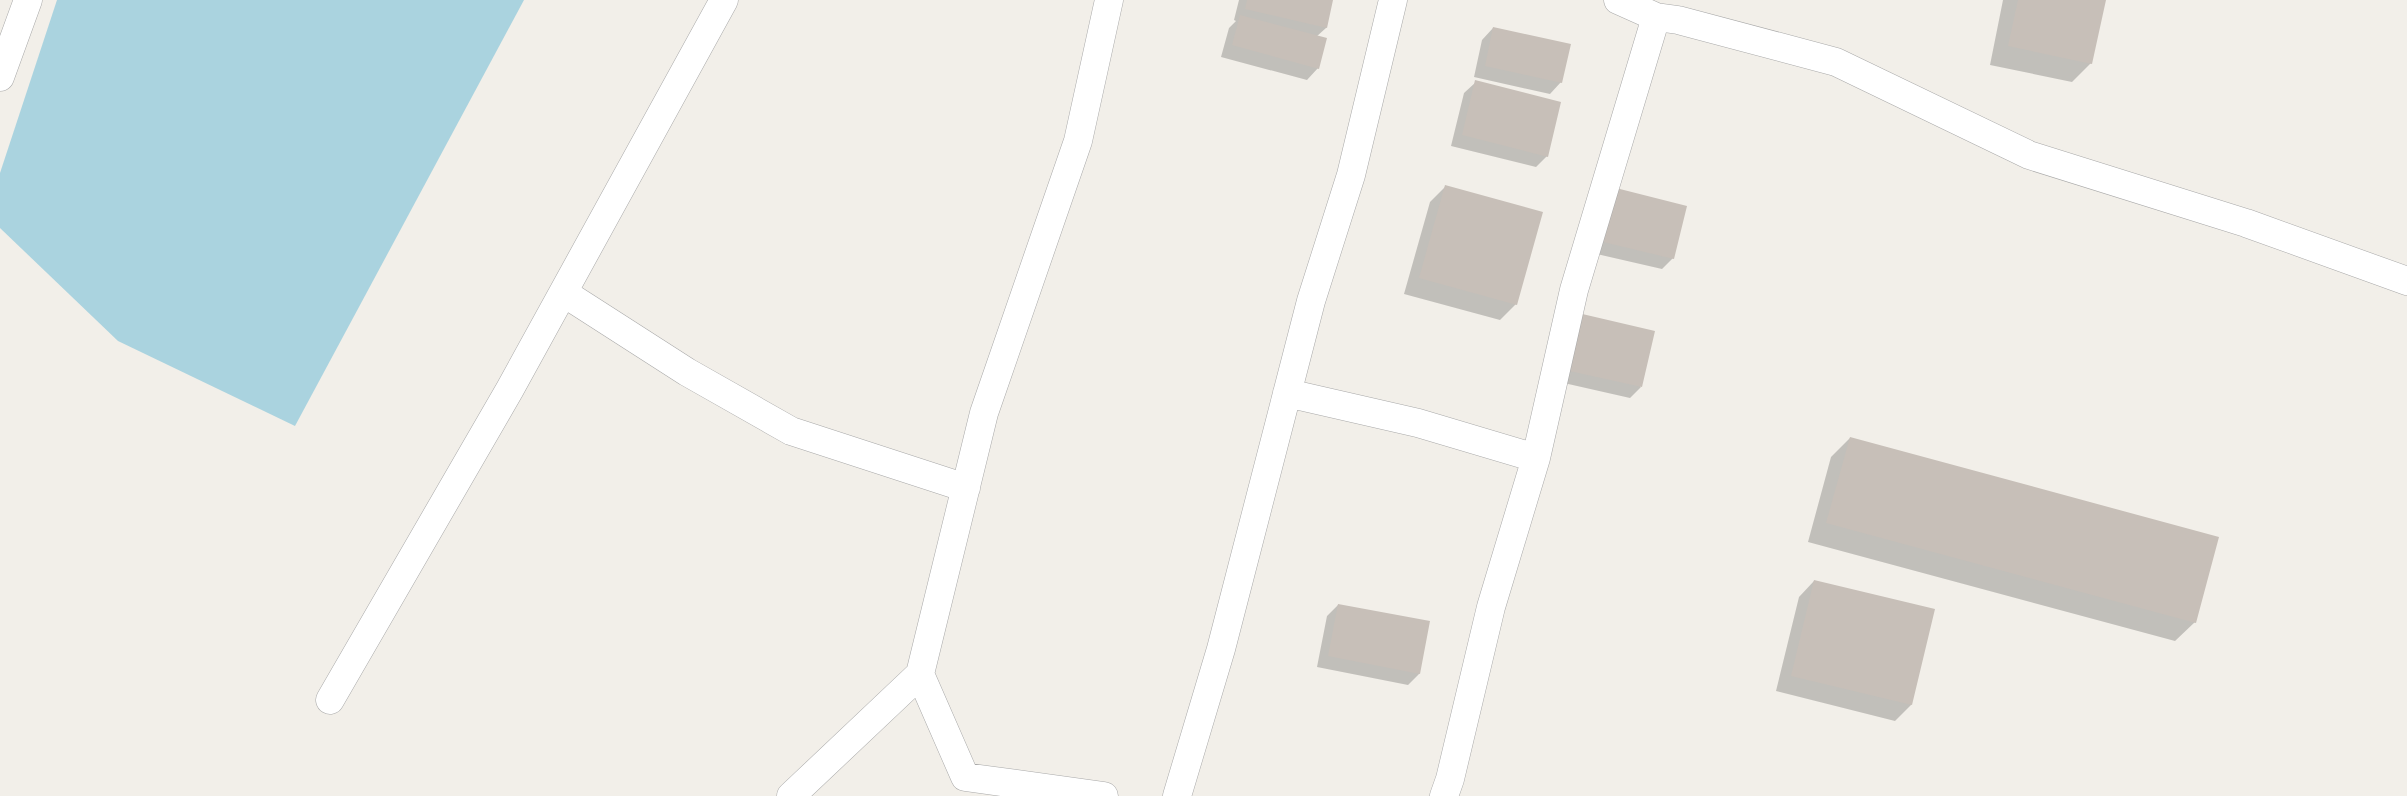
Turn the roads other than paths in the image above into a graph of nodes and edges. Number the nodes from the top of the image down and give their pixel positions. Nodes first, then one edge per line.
1 (724, 0) edge
2 (1110, 0) edge
3 (1393, 0) edge
4 (1618, 0) edge
5 (21, 8) edge
6 (1656, 17) junction
7 (0, 77) edge
8 (2407, 281) edge
9 (564, 293) junction
10 (1287, 393) junction
11 (1536, 458) junction
12 (966, 488) junction
13 (920, 674) junction
14 (330, 700) dead end
15 (791, 796) edge
16 (1104, 796) edge
17 (1177, 796) edge
18 (1444, 796) edge

1 - 9 street
2 - 12 street
3 - 10 street
4 - 6 street
5 - 7 street
6 - 8 street
6 - 11 street
9 - 12 street
9 - 14 street
10 - 11 street
10 - 17 street
11 - 18 street
12 - 13 street
13 - 15 street
13 - 16 street

